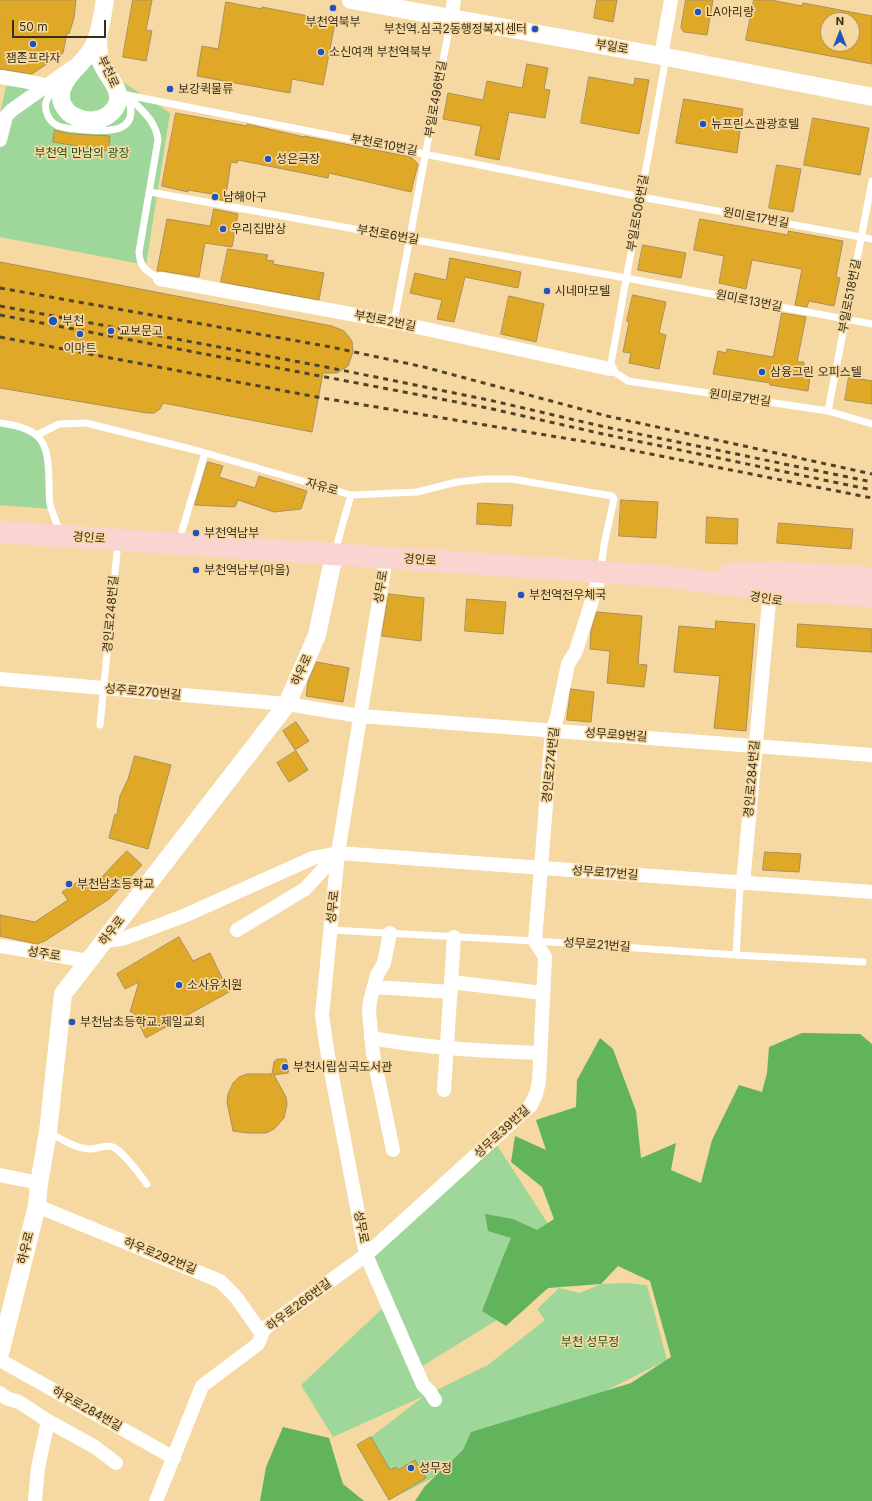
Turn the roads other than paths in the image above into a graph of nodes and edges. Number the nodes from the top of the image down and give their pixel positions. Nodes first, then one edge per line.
1 (105, 0) edge
2 (350, 0) edge
3 (454, 0) edge
4 (671, 0) edge
5 (451, 18) junction
6 (98, 35) junction
7 (663, 56) junction
8 (86, 58) junction
9 (0, 77) edge
10 (46, 85) junction
11 (121, 89) junction
12 (872, 97) edge
13 (0, 140) edge
14 (426, 153) junction
15 (872, 181) edge
16 (150, 192) junction
17 (641, 197) junction
18 (861, 237) junction
19 (409, 239) junction
20 (872, 239) edge
21 (626, 278) junction
22 (160, 279) joint
23 (846, 319) junction
24 (394, 322) junction
25 (872, 324) edge
26 (610, 369) junction
27 (828, 411) junction
28 (0, 423) edge
29 (872, 424) edge
30 (37, 435) junction
31 (205, 453) junction
32 (351, 495) junction
33 (0, 532) edge
34 (62, 536) junction
35 (118, 540) junction
36 (178, 544) junction
37 (334, 555) junction
38 (386, 558) junction
39 (601, 572) junction
40 (662, 576) junction
41 (872, 578) edge
42 (872, 588) edge
43 (872, 596) edge
44 (769, 602) junction
45 (872, 608) edge
46 (0, 679) edge
47 (104, 688) junction
48 (286, 704) junction
49 (360, 716) junction
50 (100, 725) dead end
51 (552, 731) junction
52 (755, 746) junction
53 (872, 755) edge
54 (338, 853) junction
55 (542, 868) junction
56 (743, 883) junction
57 (872, 892) edge
58 (237, 930) dead end
59 (330, 930) junction
60 (390, 933) junction
61 (454, 937) junction
62 (104, 941) junction
63 (535, 941) junction
64 (0, 946) edge
65 (736, 955) junction
66 (89, 961) junction
67 (863, 962) dead end
68 (374, 987) junction
69 (451, 987) junction
70 (543, 993) junction
71 (371, 1038) junction
72 (447, 1048) junction
73 (540, 1053) junction
74 (444, 1090) dead end
75 (48, 1132) junction
76 (393, 1150) dead end
77 (0, 1175) edge
78 (39, 1183) junction
79 (147, 1184) dead end
80 (37, 1206) junction
81 (366, 1256) junction
82 (262, 1334) junction
83 (0, 1353) edge
84 (0, 1360) edge
85 (0, 1393) edge
86 (436, 1400) dead end
87 (48, 1421) junction
88 (174, 1458) junction
89 (116, 1463) dead end
90 (35, 1501) edge
91 (156, 1501) edge

1 - 6 street, 부천로
2 - 5 street, 부일로
3 - 5 street
4 - 7 street
5 - 7 street, 부일로
5 - 14 lane, 부일로496번길
6 - 8 street, 부천로
6 - 11 street, 부천로
7 - 12 street, 부일로
7 - 17 lane, 부일로506번길
8 - 10 street
8 - 11 street, 부천로
9 - 10 street
10 - 13 street
11 - 14 lane, 부천로10번길
11 - 16 lane
14 - 17 lane, 부천로10번길
14 - 19 lane, 부일로496번길
15 - 18 lane, 부일로518번길
16 - 19 lane, 부천로6번길
16 - 22 lane
17 - 18 lane, 원미로17번길
17 - 21 lane, 부일로506번길
18 - 20 lane, 원미로17번길
18 - 23 lane, 부일로518번길
19 - 21 lane, 부천로6번길
19 - 24 lane, 부일로496번길
21 - 23 lane, 원미로13번길
21 - 26 lane, 부일로506번길
22 - 24 street, 부천로2번길
23 - 25 lane, 원미로13번길
23 - 27 lane, 부일로518번길
24 - 26 street, 부천로2번길
26 - 27 lane, 원미로7번길
27 - 29 lane, 원미로7번길
28 - 30 lane
30 - 31 lane, 자유로
30 - 34 lane
31 - 32 lane, 자유로
31 - 36 lane
32 - 37 lane
32 - 39 lane, 자유로
33 - 34 main road, 경인로
34 - 35 main road, 경인로
35 - 36 main road, 경인로
35 - 47 lane, 경인로248번길
36 - 37 main road, 경인로
37 - 38 main road, 경인로
37 - 48 street, 하우로
38 - 39 main road, 경인로
38 - 49 street, 성무로
39 - 40 main road, 경인로
39 - 51 street, 경인로274번길
40 - 41 main road, 경인로
40 - 42 street
40 - 43 main road, 경인로
40 - 44 main road, 경인로
44 - 45 main road, 경인로
44 - 52 street, 경인로284번길
46 - 47 street, 성주로270번길
47 - 48 street, 성주로270번길
47 - 50 lane, 경인로248번길
48 - 49 street, 성주로270번길
48 - 62 street, 하우로
49 - 51 street, 성무로9번길
49 - 54 street, 성무로
51 - 52 street, 성무로9번길
51 - 55 street, 경인로274번길
52 - 53 street, 성무로9번길
52 - 56 street, 경인로284번길
54 - 55 street, 성무로17번길
54 - 58 street
54 - 59 street, 성무로
54 - 62 street, 성무로17번길
55 - 56 street, 성무로17번길
55 - 63 street, 경인로274번길
56 - 57 street, 성무로17번길
56 - 65 lane, 경인로284번길
59 - 60 lane, 성무로21번길
59 - 81 street, 성무로
60 - 61 lane, 성무로21번길
60 - 68 street
61 - 63 lane, 성무로21번길
61 - 69 street
62 - 66 street, 하우로
63 - 65 lane, 성무로21번길
63 - 70 street, 성무로39번길
64 - 66 street, 성주로
65 - 67 lane, 성무로21번길
66 - 75 street, 하우로
68 - 69 street
68 - 71 street
69 - 70 street
69 - 72 street
70 - 73 street, 성무로39번길
71 - 72 street
71 - 76 street
72 - 73 street
72 - 74 street
73 - 81 street, 성무로39번길
75 - 78 street, 하우로
75 - 79 lane
77 - 78 street
78 - 80 street, 하우로
80 - 82 street, 하우로292번길
80 - 83 street, 하우로
81 - 82 street, 하우로266번길
81 - 86 street, 성무로
82 - 88 street, 하우로266번길
84 - 88 street, 하우로284번길
85 - 87 street
87 - 89 street
87 - 90 street
88 - 91 street, 하우로266번길

